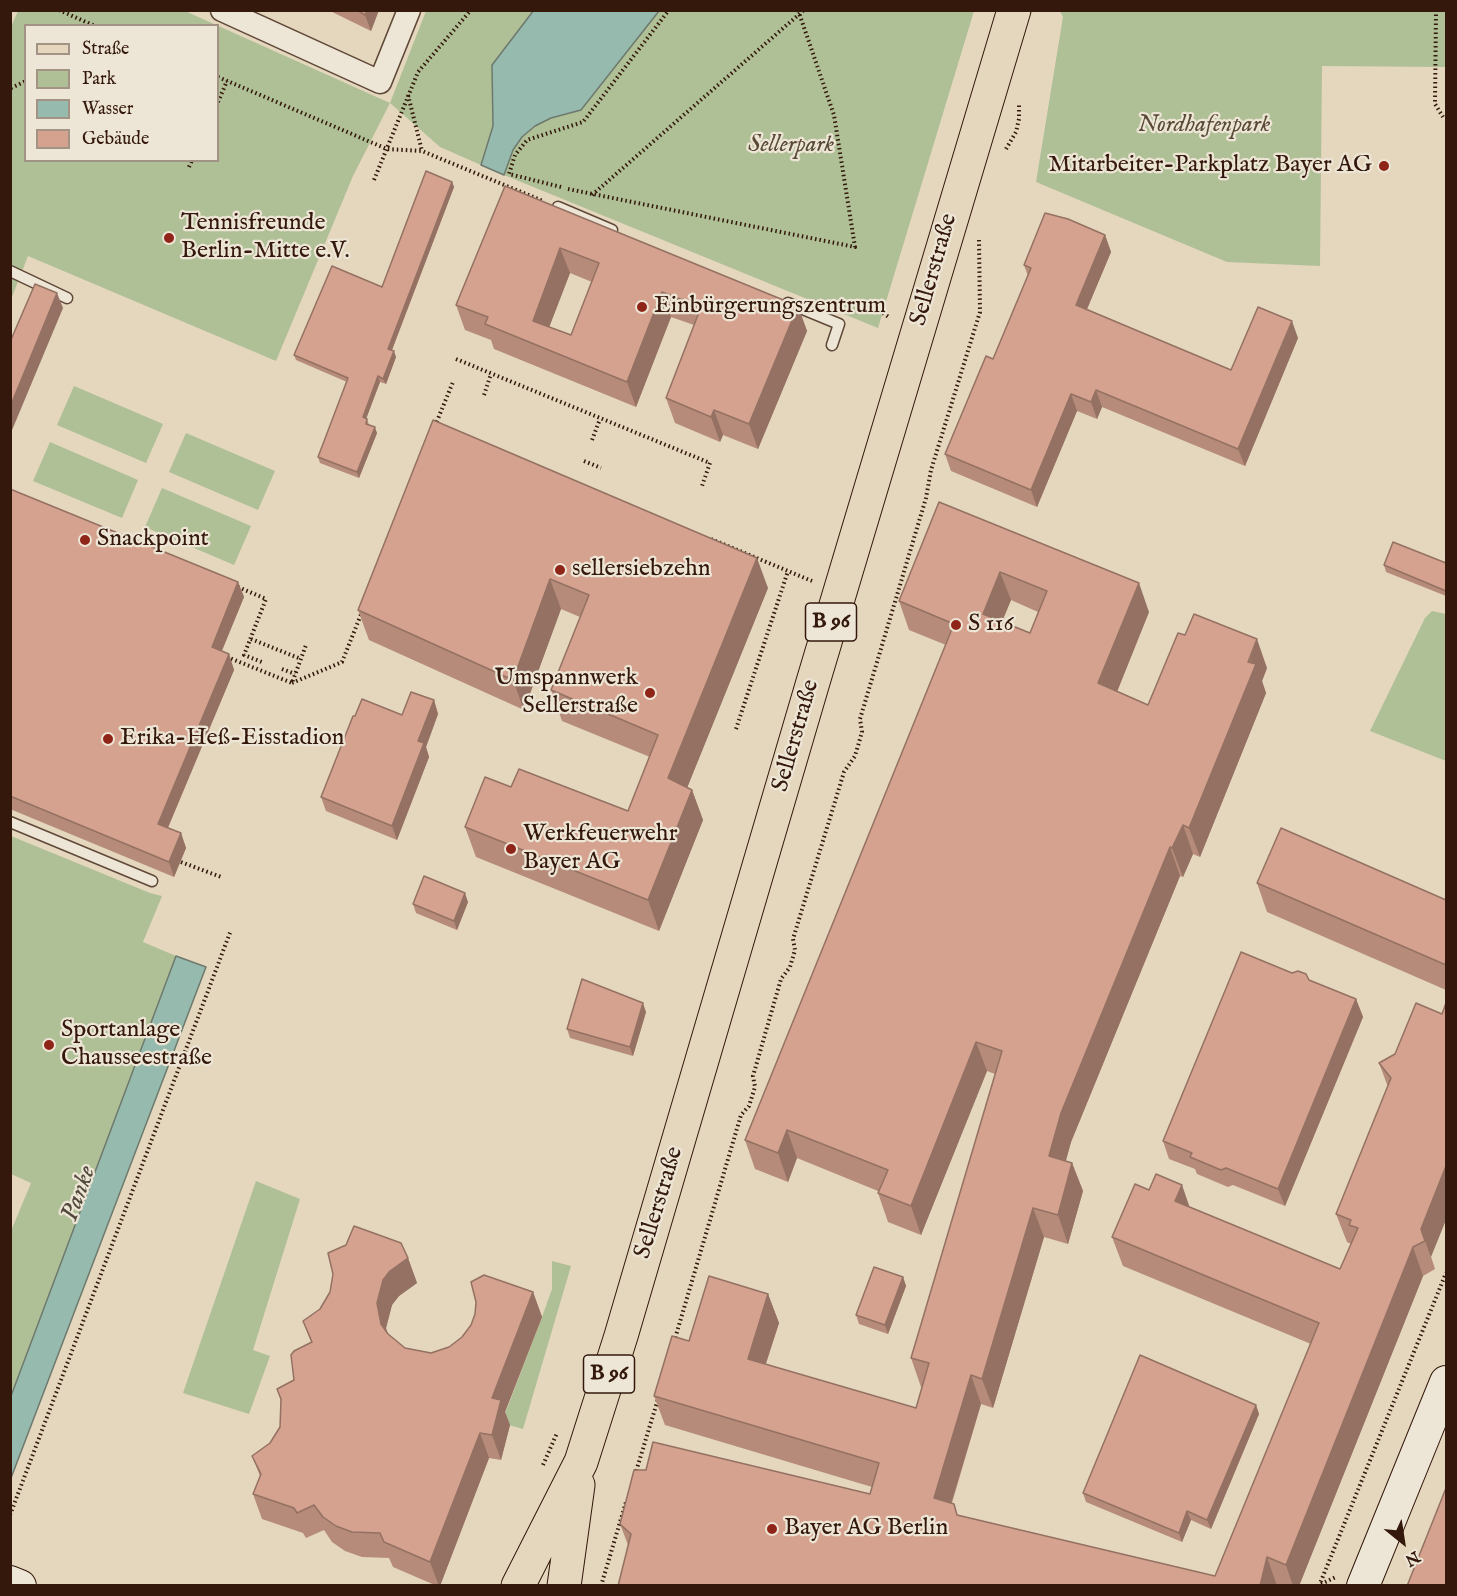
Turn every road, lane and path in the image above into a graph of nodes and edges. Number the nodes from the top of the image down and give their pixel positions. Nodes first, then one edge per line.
1 (59, 10) edge
2 (222, 10) edge
3 (409, 10) edge
4 (471, 10) edge
5 (669, 10) edge
6 (804, 10) edge
7 (1014, 10) edge
8 (1436, 10) edge
9 (799, 13) edge
10 (90, 24) edge
11 (219, 77) edge
12 (227, 81) junction
13 (1022, 94) dead end
14 (219, 95) edge
15 (408, 95) junction
16 (1443, 117) dead end
17 (387, 149) junction
18 (422, 151) junction
19 (1005, 151) dead end
20 (191, 162) edge
21 (189, 166) dead end
22 (526, 178) dead end
23 (374, 180) dead end
24 (593, 195) junction
25 (558, 207) junction
26 (623, 234) edge
27 (980, 236) dead end
28 (10, 271) edge
29 (774, 297) edge
30 (67, 298) dead end
31 (832, 345) dead end
32 (456, 359) dead end
33 (492, 374) junction
34 (453, 382) dead end
35 (484, 395) dead end
36 (600, 419) junction
37 (431, 436) edge
38 (592, 440) dead end
39 (584, 461) dead end
40 (601, 468) dead end
41 (702, 486) dead end
42 (711, 539) edge
43 (788, 571) junction
44 (813, 581) dead end
45 (234, 585) edge
46 (363, 608) edge
47 (251, 639) junction
48 (306, 645) dead end
49 (220, 654) edge
50 (244, 655) junction
51 (301, 659) junction
52 (262, 662) dead end
53 (241, 663) junction
54 (282, 669) dead end
55 (295, 674) junction
56 (292, 683) junction
57 (736, 729) dead end
58 (10, 822) edge
59 (181, 862) edge
60 (221, 877) dead end
61 (152, 881) dead end
62 (231, 930) dead end
63 (1446, 1273) edge
64 (672, 1350) edge
65 (1446, 1382) edge
66 (659, 1395) edge
67 (561, 1423) dead end
68 (581, 1462) junction
69 (541, 1470) dead end
70 (634, 1476) edge
71 (628, 1497) edge
72 (10, 1515) edge
73 (10, 1582) edge
74 (20, 1586) edge
75 (518, 1586) edge
76 (564, 1586) edge
77 (601, 1586) edge
78 (1319, 1586) edge
79 (1363, 1586) edge

1 - 10 path
2 - 3 street
4 - 15 path
5 - 22 path
6 - 9 path
7 - 68 main road, Sellerstraße / B 96
8 - 16 path
9 - 24 path
9 - 24 path
11 - 12 path
12 - 14 path
12 - 17 path
13 - 19 path
15 - 17 path
15 - 18 path
17 - 18 path
17 - 23 path
18 - 25 path
20 - 21 path
24 - 25 path
25 - 26 lane
27 - 64 path
28 - 30 lane
29 - 31 lane
32 - 33 path
33 - 35 path
33 - 36 path
34 - 37 path
36 - 38 path
36 - 41 path
39 - 40 path
42 - 43 path
43 - 44 path
43 - 57 path
45 - 47 path
46 - 56 path
47 - 50 path
47 - 51 path
48 - 51 path
49 - 53 path
50 - 52 path
50 - 53 path
51 - 55 path
53 - 56 path
54 - 55 path
55 - 56 path
58 - 61 lane
59 - 60 path
62 - 72 path
63 - 78 path
65 - 79 main road
66 - 70 path
67 - 69 path
68 - 75 main road, Sellerstraße / B 96
68 - 76 main road, Sellerstraße / B 96
71 - 77 path
73 - 74 main road

